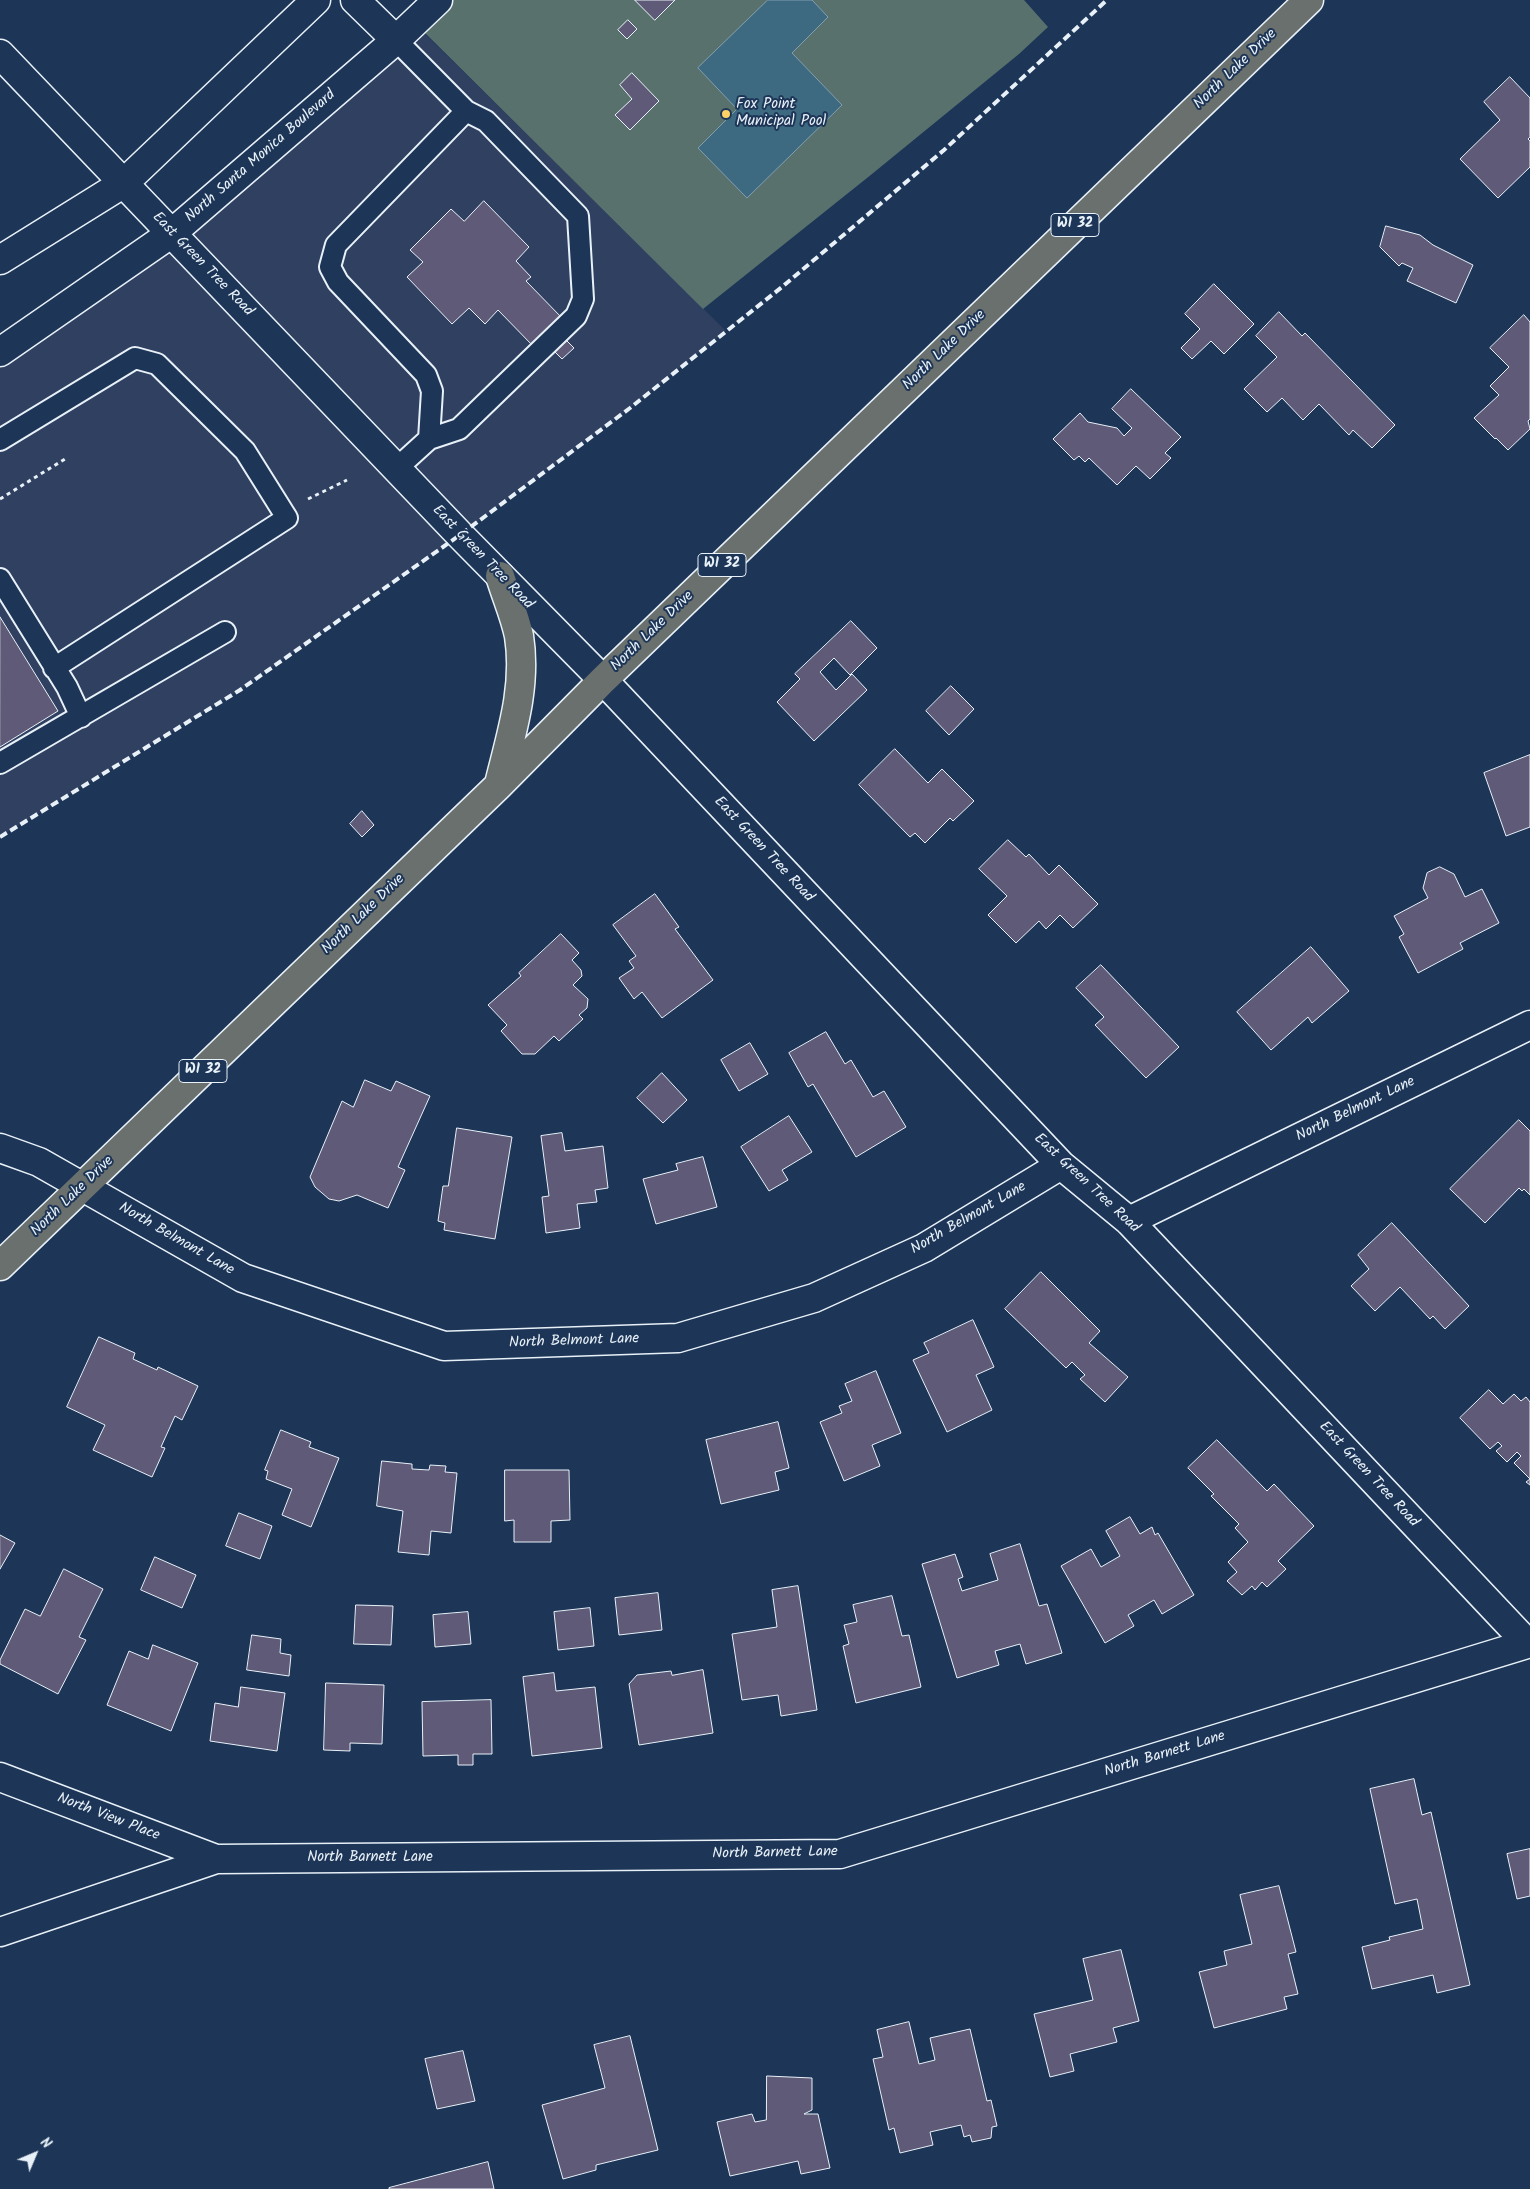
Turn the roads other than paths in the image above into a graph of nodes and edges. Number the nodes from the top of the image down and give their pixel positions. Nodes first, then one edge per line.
1 (316, 0) edge
2 (355, 0) edge
3 (438, 0) edge
4 (1309, 0) edge
5 (396, 40) junction
6 (0, 54) edge
7 (466, 111) junction
8 (124, 183) junction
9 (172, 233) junction
10 (0, 260) edge
11 (0, 352) edge
12 (429, 439) junction
13 (0, 440) edge
14 (396, 469) junction
15 (500, 576) junction
16 (0, 579) edge
17 (225, 632) dead end
18 (54, 668) junction
19 (603, 680) junction
20 (81, 717) junction
21 (0, 763) edge
22 (498, 786) junction
23 (1530, 1025) edge
24 (0, 1148) edge
25 (1061, 1165) junction
26 (83, 1187) junction
27 (1129, 1221) junction
28 (0, 1266) edge
29 (1529, 1644) edge
30 (0, 1777) edge
31 (216, 1859) junction
32 (0, 1932) edge

1 - 8 street
2 - 5 street
3 - 5 street, North Santa Monica Boulevard
4 - 19 main road, North Lake Drive / WI 32
5 - 7 lane
5 - 9 street, North Santa Monica Boulevard
6 - 8 street, East Green Tree Road
7 - 12 lane
7 - 12 lane
8 - 9 street, East Green Tree Road
8 - 10 street
9 - 11 street, North Santa Monica Boulevard
9 - 14 street, East Green Tree Road
12 - 14 lane
13 - 18 lane
14 - 15 street, East Green Tree Road
15 - 19 street, East Green Tree Road
15 - 22 main road
16 - 18 lane
17 - 20 lane
18 - 20 lane
19 - 22 main road, North Lake Drive / WI 32
19 - 25 street, East Green Tree Road
20 - 21 lane
22 - 26 main road, North Lake Drive / WI 32
23 - 27 street, North Belmont Lane
24 - 26 street, North Belmont Lane
25 - 26 street, North Belmont Lane
25 - 27 street, East Green Tree Road
26 - 28 main road, North Lake Drive / WI 32
27 - 29 street, East Green Tree Road
29 - 31 street, North Barnett Lane
30 - 31 street, North View Place
31 - 32 street, North Barnett Lane

